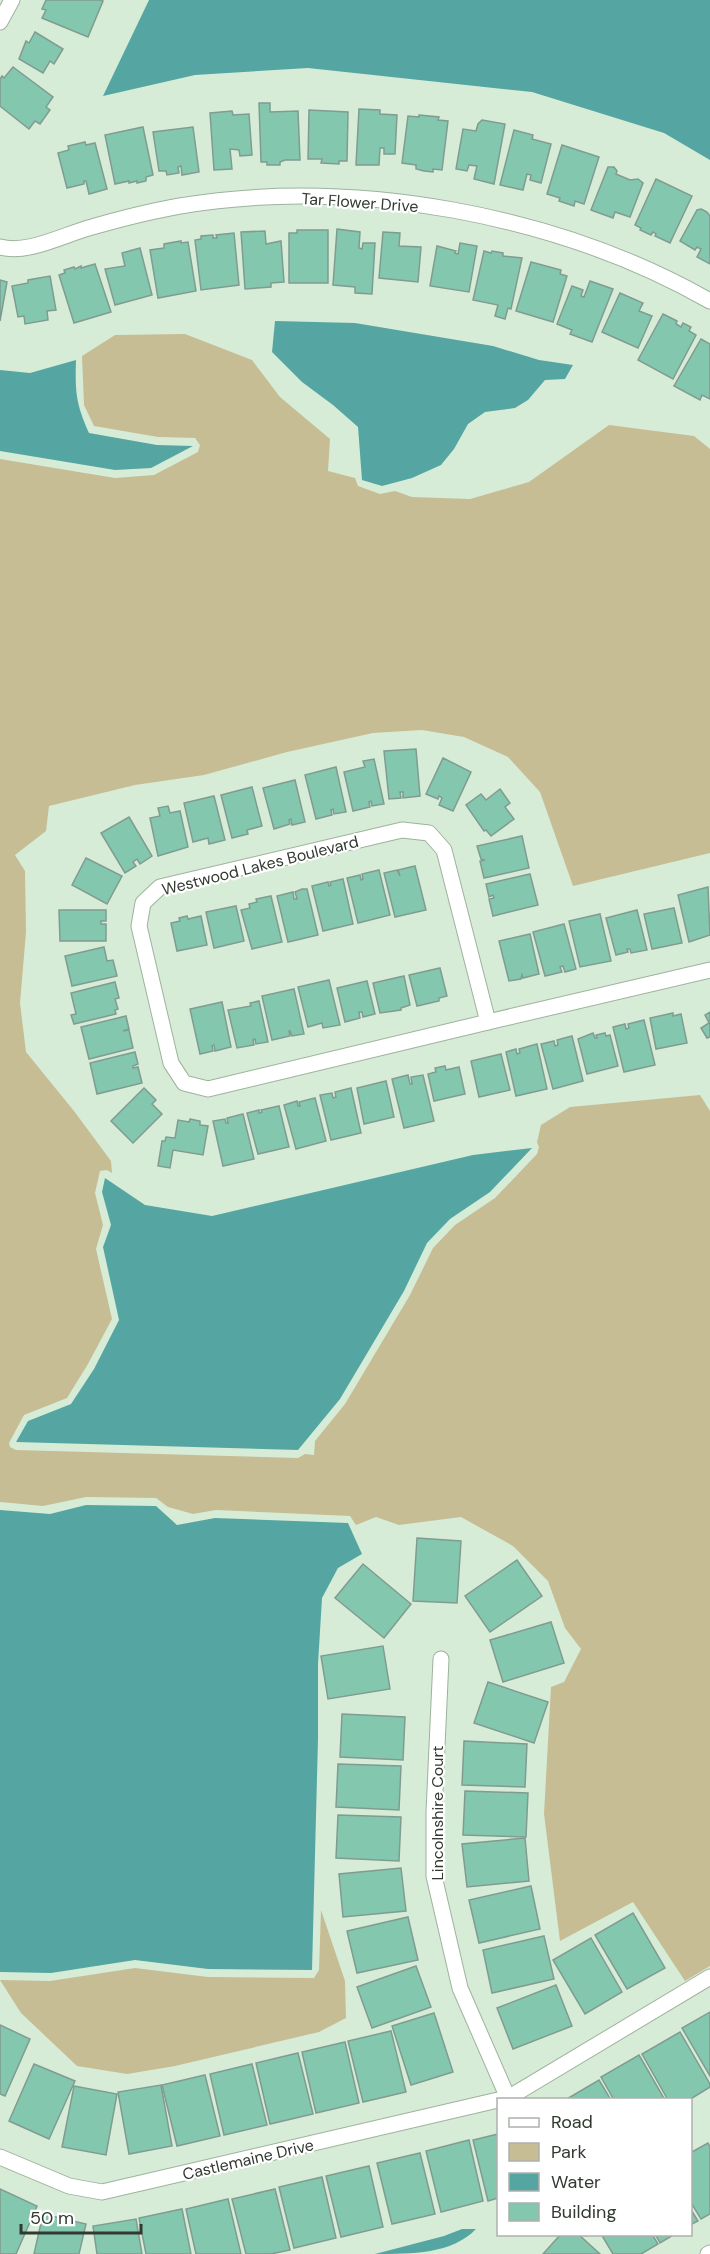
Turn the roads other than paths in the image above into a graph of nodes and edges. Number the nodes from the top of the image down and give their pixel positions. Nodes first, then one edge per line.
1 (12, 0) edge
2 (0, 22) edge
3 (0, 248) edge
4 (710, 301) edge
5 (710, 970) edge
6 (488, 1022) junction
7 (441, 1659) dead end
8 (710, 1977) edge
9 (502, 2098) edge
10 (504, 2098) edge
11 (497, 2100) edge
12 (0, 2157) edge

1 - 2 street
3 - 4 street, Tar Flower Drive
5 - 6 street, Westwood Lakes Boulevard
6 - 6 street, Westwood Lakes Boulevard
7 - 9 street, Lincolnshire Court
8 - 10 street, Castlemaine Drive
11 - 12 street, Castlemaine Drive

